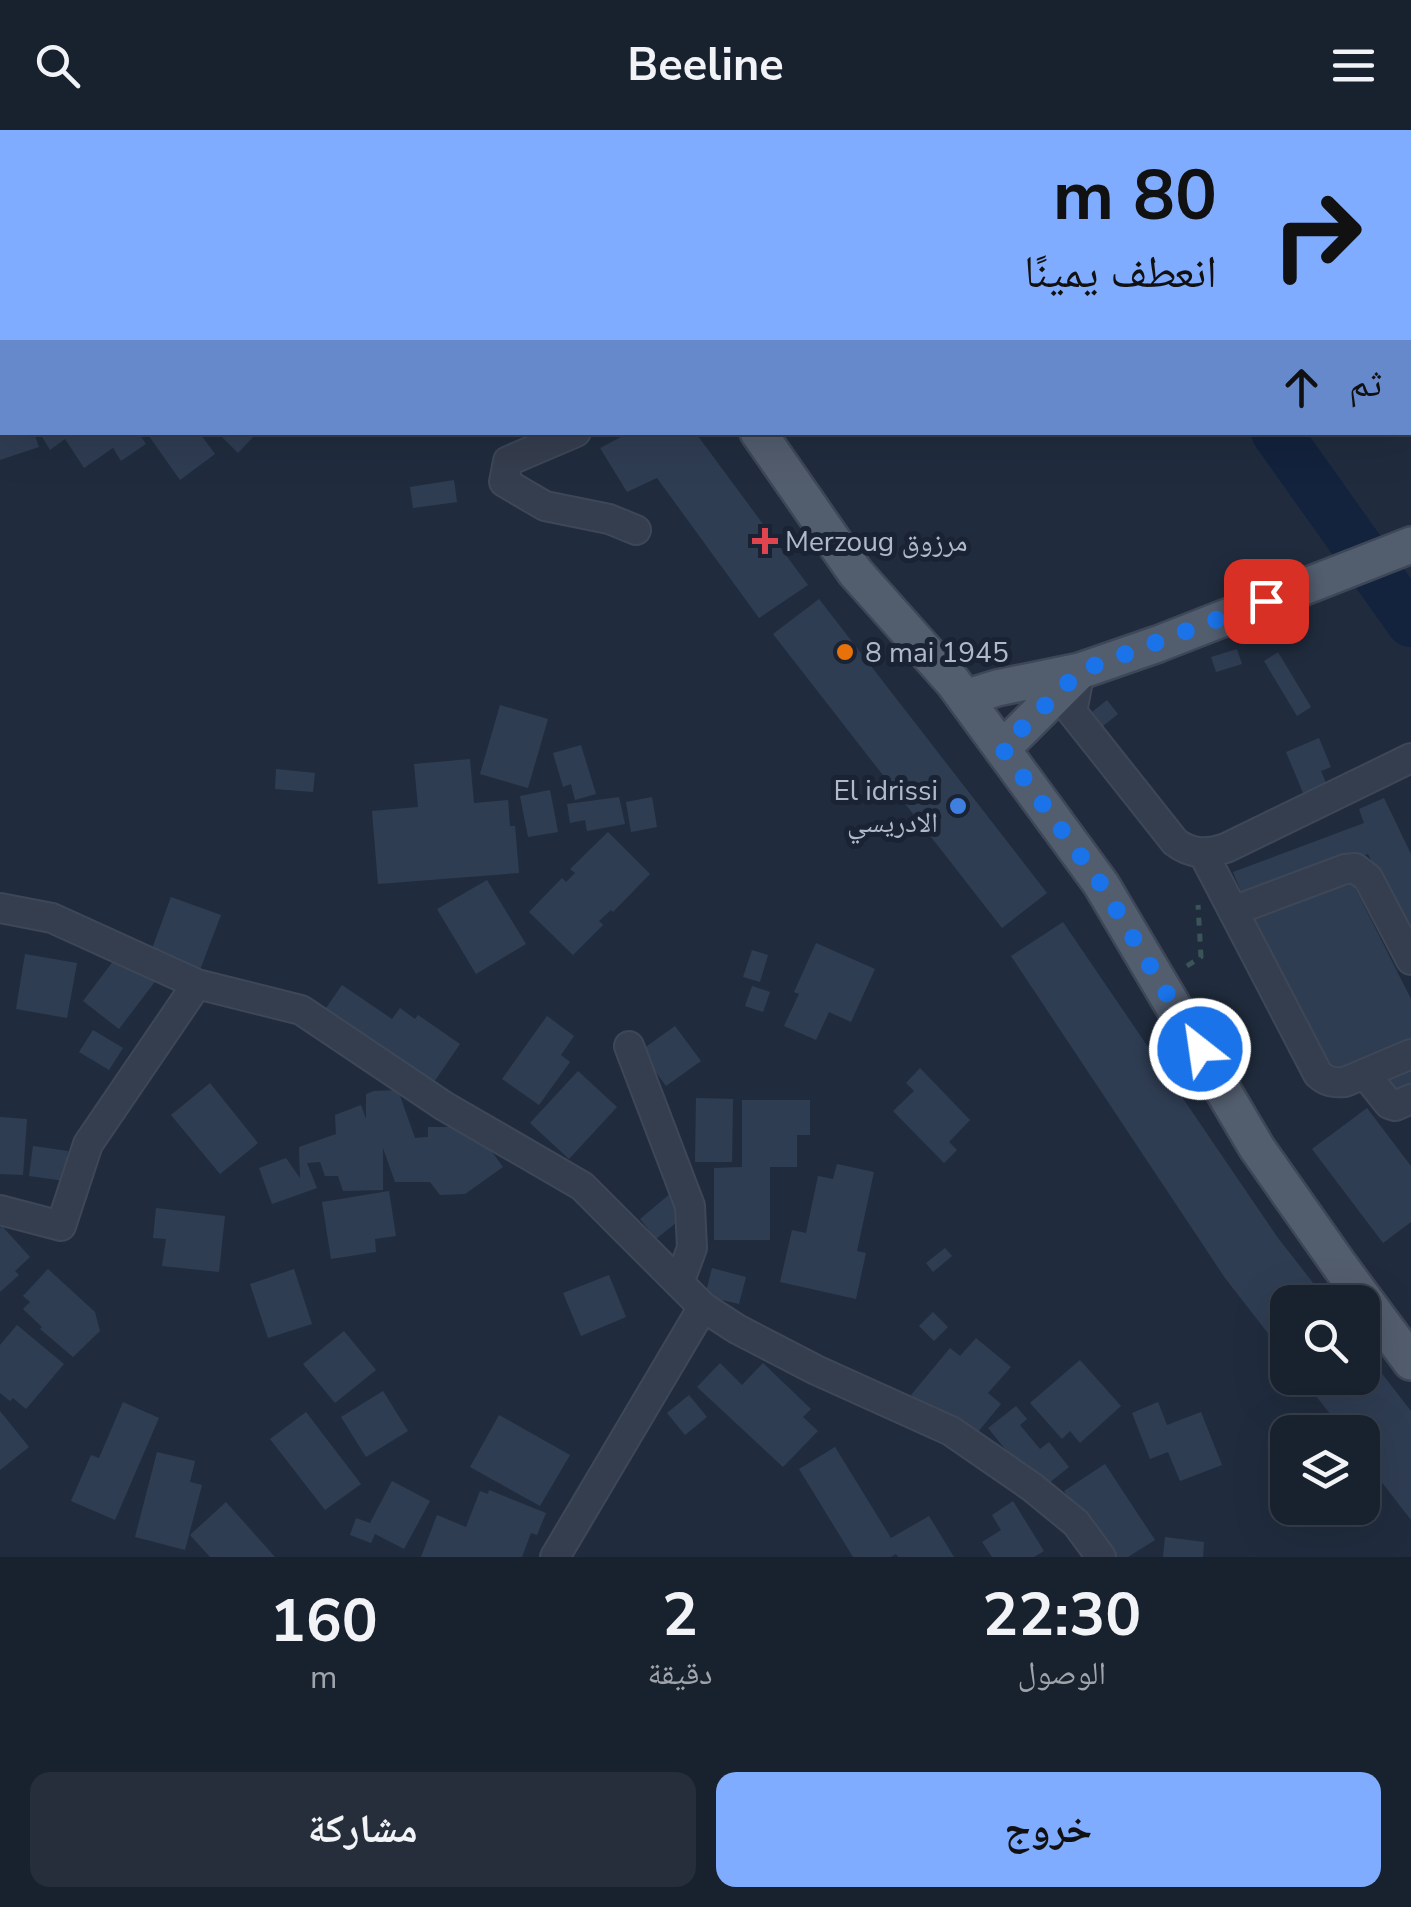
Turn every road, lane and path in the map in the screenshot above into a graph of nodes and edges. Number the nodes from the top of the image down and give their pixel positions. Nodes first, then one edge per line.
1 (569, 435) edge
2 (760, 435) edge
3 (636, 530) dead end
4 (1411, 545) edge
5 (1080, 671) junction
6 (965, 698) junction
7 (1002, 748) junction
8 (1411, 758) edge
9 (1202, 853) junction
10 (1198, 905) dead end
11 (0, 908) edge
12 (1233, 911) junction
13 (1201, 957) dead end
14 (1411, 960) edge
15 (197, 984) junction
16 (629, 1046) dead end
17 (1411, 1054) edge
18 (1364, 1074) junction
19 (1411, 1099) edge
20 (0, 1210) edge
21 (680, 1283) junction
22 (703, 1306) junction
23 (1411, 1362) edge
24 (555, 1557) edge
25 (1101, 1557) edge

1 - 3 street
2 - 6 main road
4 - 5 main road
5 - 6 main road
5 - 7 main road
5 - 9 street
6 - 7 main road
7 - 23 main road
8 - 9 street
9 - 12 street
10 - 13 path
11 - 15 street
12 - 14 street
12 - 18 street
15 - 20 street
15 - 21 street
16 - 21 street
17 - 18 street
18 - 19 street
21 - 22 street
22 - 24 street
22 - 25 street

